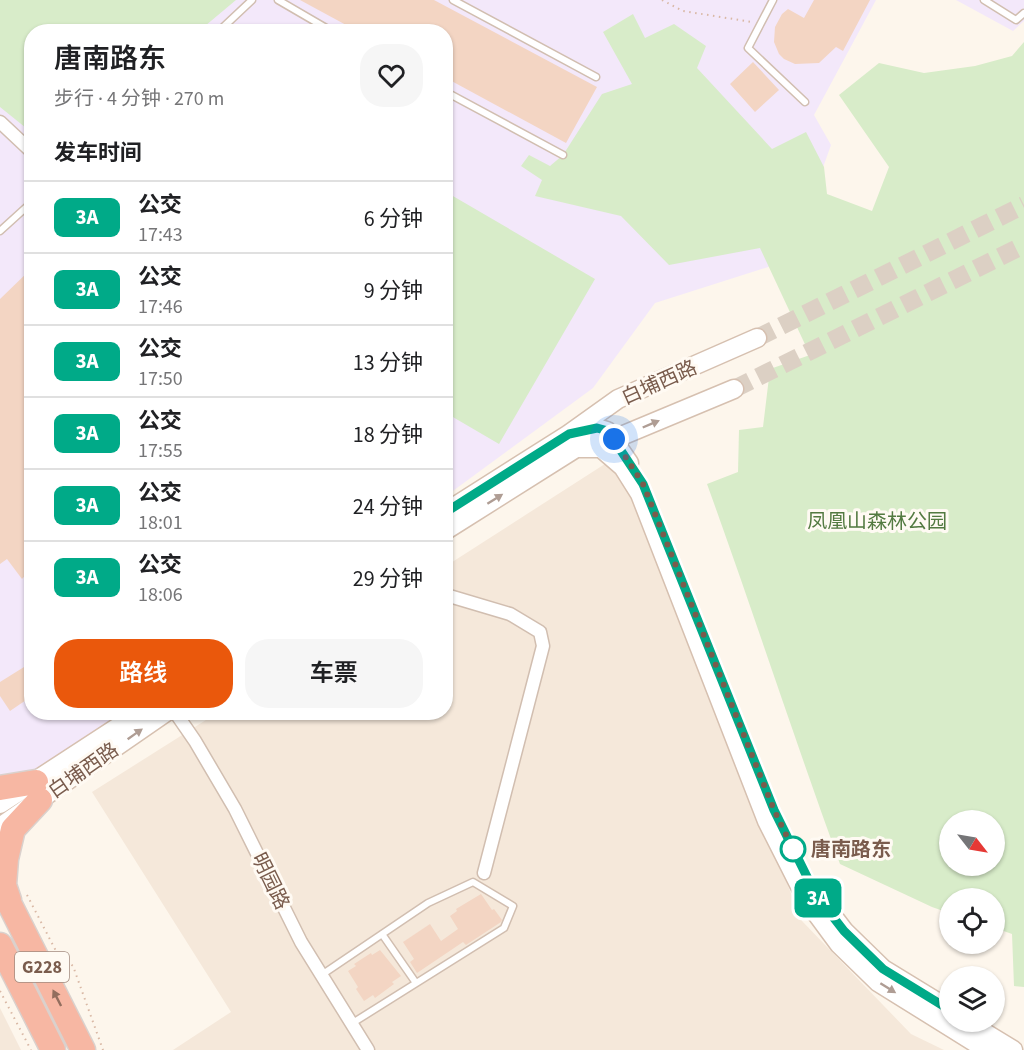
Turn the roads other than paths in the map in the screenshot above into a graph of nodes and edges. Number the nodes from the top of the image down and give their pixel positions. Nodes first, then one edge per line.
1 (252, 0) edge
2 (278, 0) edge
3 (453, 0) edge
4 (773, 0) edge
5 (984, 0) edge
6 (1024, 13) edge
7 (226, 24) edge
8 (319, 24) edge
9 (596, 78) dead end
10 (453, 96) edge
11 (805, 102) dead end
12 (0, 122) edge
13 (24, 144) edge
14 (563, 156) dead end
15 (24, 209) edge
16 (0, 231) edge
17 (757, 338) tunnel mouth
18 (734, 389) tunnel mouth
19 (614, 439) junction
20 (572, 441) junction
21 (453, 508) edge
22 (453, 525) edge
23 (453, 596) edge
24 (131, 720) edge
25 (153, 720) edge
26 (181, 720) edge
27 (0, 789) edge
28 (38, 791) junction
29 (0, 804) edge
30 (0, 827) edge
31 (484, 873) dead end
32 (12, 894) edge
33 (382, 934) junction
34 (29, 942) junction
35 (3, 950) edge
36 (320, 976) junction
37 (416, 984) junction
38 (939, 1003) edge
39 (350, 1024) junction
40 (983, 1032) edge
41 (96, 1049) edge
42 (53, 1050) edge
43 (368, 1050) edge
44 (987, 1050) edge
45 (1013, 1050) edge

1 - 7 lane
2 - 8 lane
3 - 9 lane
4 - 11 lane
5 - 6 lane
10 - 14 lane
12 - 13 street
15 - 16 lane
17 - 20 street, 白埔西路
19 -> 18 street, 白埔西路
19 - 20 street, 白埔西路
19 - 38 street
20 - 21 street, 白埔西路
22 -> 20 street, 白埔西路
20 -> 44 street
23 - 31 street
24 - 28 street, 白埔西路
28 -> 25 street, 白埔西路
26 - 36 street, 明园路
27 - 28 highway
28 - 29 street, 白埔西路
28 - 30 street, 白埔西路
28 - 32 highway
32 - 34 highway, G228
33 - 36 lane
33 - 37 lane
33 - 37 lane
34 - 35 highway
41 -> 34 highway, G228
35 - 42 highway, G228
36 - 39 street, 明园路
37 - 39 lane
39 - 43 street, 明园路
40 - 45 street

